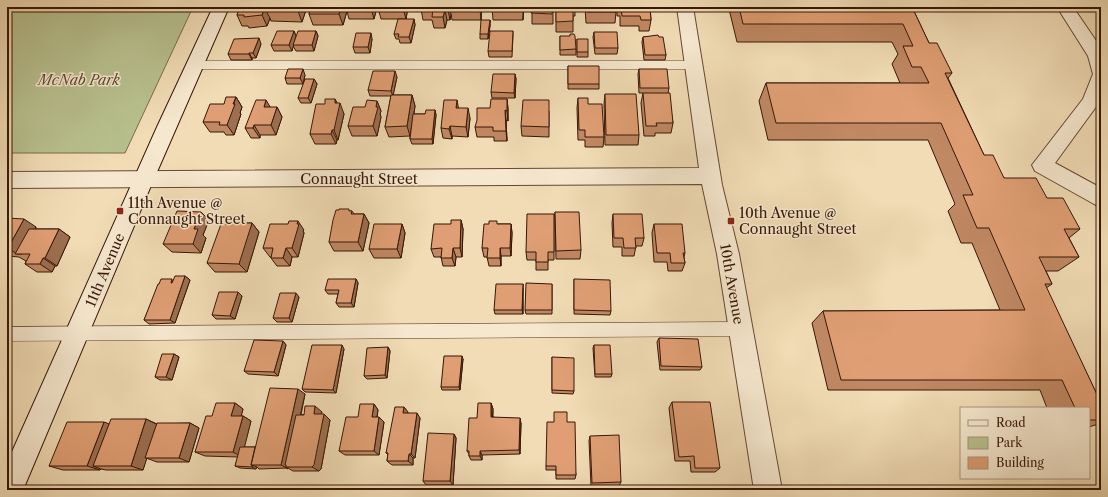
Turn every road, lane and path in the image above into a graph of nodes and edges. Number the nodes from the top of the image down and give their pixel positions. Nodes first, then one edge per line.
1 (221, 7) edge
2 (686, 7) edge
3 (1065, 7) edge
4 (194, 65) junction
5 (695, 65) junction
6 (1101, 72) edge
7 (1101, 77) edge
8 (711, 176) junction
9 (7, 180) edge
10 (143, 180) junction
11 (1101, 198) edge
12 (740, 329) junction
13 (7, 334) edge
14 (79, 334) junction
15 (9, 490) edge
16 (768, 490) edge

1 - 4 street, 11th Avenue
2 - 5 street, 10th Avenue
3 - 6 street
4 - 5 lane
4 - 10 street, 11th Avenue
5 - 8 street, 10th Avenue
7 - 11 street
8 - 10 street, Connaught Street
8 - 12 street, 10th Avenue
9 - 10 street, Connaught Street
10 - 14 street, 11th Avenue
12 - 14 lane
12 - 16 street, 10th Avenue
13 - 14 lane
14 - 15 street, 11th Avenue

